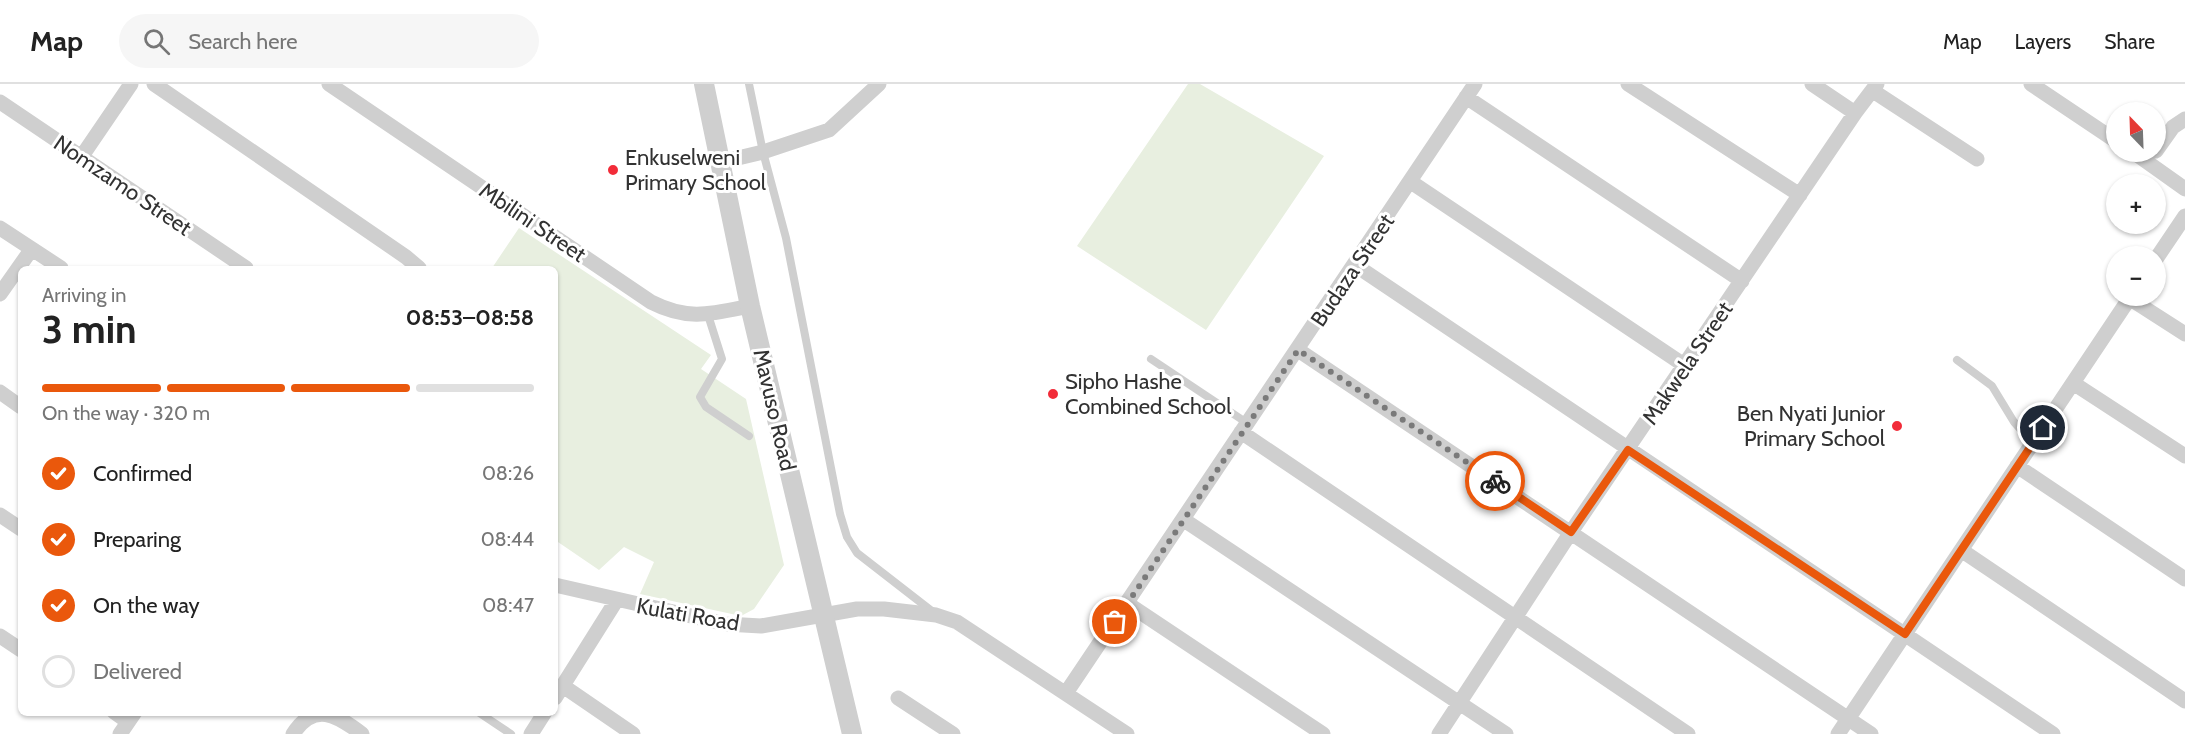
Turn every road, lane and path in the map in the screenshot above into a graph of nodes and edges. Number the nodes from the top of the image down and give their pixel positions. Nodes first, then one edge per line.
1 (131, 84) edge
2 (154, 84) edge
3 (329, 84) edge
4 (704, 84) edge
5 (749, 84) edge
6 (879, 84) edge
7 (1628, 84) edge
8 (1812, 84) edge
9 (2031, 84) edge
10 (1875, 87) edge
11 (1471, 90) edge
12 (0, 102) edge
13 (1855, 113) junction
14 (2185, 119) edge
15 (2106, 134) edge
16 (2166, 137) edge
17 (763, 152) junction
18 (82, 156) junction
19 (1977, 159) dead end
20 (721, 162) junction
21 (2160, 162) edge
22 (1411, 182) junction
23 (2185, 189) edge
24 (1800, 195) junction
25 (2185, 216) edge
26 (0, 228) edge
27 (2165, 246) edge
28 (32, 250) junction
29 (1355, 265) junction
30 (20, 266) edge
31 (58, 266) edge
32 (243, 266) edge
33 (417, 266) edge
34 (18, 269) edge
35 (1742, 281) junction
36 (0, 294) edge
37 (750, 306) junction
38 (2124, 306) edge
39 (2143, 306) edge
40 (708, 315) junction
41 (2185, 334) edge
42 (1298, 350) junction
43 (1151, 359) dead end
44 (1956, 360) dead end
45 (1684, 365) junction
46 (2073, 383) junction
47 (0, 392) edge
48 (18, 404) edge
49 (1244, 428) junction
50 (749, 436) dead end
51 (2033, 443) junction
52 (1628, 450) junction
53 (2185, 456) edge
54 (2017, 466) junction
55 (0, 515) edge
56 (1184, 520) junction
57 (18, 527) edge
58 (1571, 532) junction
59 (1961, 550) junction
60 (2185, 579) edge
61 (558, 586) edge
62 (616, 601) junction
63 (1128, 604) junction
64 (936, 615) junction
65 (822, 616) junction
66 (1515, 616) junction
67 (1905, 634) junction
68 (0, 636) edge
69 (18, 648) edge
70 (559, 692) edge
71 (1066, 693) junction
72 (898, 698) dead end
73 (2185, 701) edge
74 (1460, 703) junction
75 (312, 716) edge
76 (332, 716) edge
77 (484, 716) edge
78 (542, 716) edge
79 (1848, 719) junction
80 (293, 734) edge
81 (362, 734) edge
82 (511, 734) edge
83 (531, 734) edge
84 (633, 734) edge
85 (852, 734) edge
86 (953, 734) edge
87 (1127, 734) edge
88 (1323, 734) edge
89 (1439, 734) edge
90 (1506, 734) edge
91 (1688, 734) edge
92 (1838, 734) edge
93 (1871, 734) edge
94 (2053, 734) edge

1 - 18 street
2 - 33 street
3 - 40 street, Mbilini Street
4 - 20 street, Mavuso Road
5 - 17 lane
6 - 17 street
7 - 24 street
8 - 13 street
9 - 15 street
10 - 13 street, Makwela Street
10 - 19 street
11 - 22 street, Budaza Street
11 - 35 street
12 - 18 street, Nomzamo Street
13 - 24 street, Makwela Street
14 - 16 street
17 - 20 street
17 - 64 lane
18 - 32 street, Nomzamo Street
20 - 37 street, Mavuso Road
21 - 23 street
22 - 29 street, Budaza Street
22 - 45 street
24 - 35 street, Makwela Street
25 - 27 street
26 - 28 street
28 - 30 street
28 - 31 street
29 - 42 street, Budaza Street
29 - 52 street
34 - 36 street
35 - 45 street, Makwela Street
37 - 40 street, Mbilini Street
37 - 65 street, Mavuso Road
38 - 46 street
39 - 41 street
40 - 50 lane
42 - 49 street, Budaza Street
42 - 58 street
43 - 49 lane
44 - 51 lane
45 - 52 street, Makwela Street
46 - 51 street
46 - 53 street
47 - 48 street
49 - 56 street, Budaza Street
49 - 66 street
51 - 54 street
52 - 58 street, Makwela Street
52 - 67 street
54 - 59 street
54 - 60 street
55 - 57 street
56 - 63 street, Budaza Street
56 - 74 street
58 - 66 street, Makwela Street
58 - 79 street
59 - 67 street
59 - 73 street
61 - 62 street, Kulati Road
62 - 65 street, Kulati Road
62 - 70 street
63 - 71 street, Budaza Street
63 - 88 street
64 - 65 street, Kulati Road
64 - 71 street, Kulati Road
65 - 85 street, Mavuso Road
66 - 74 street, Makwela Street
66 - 91 street
67 - 79 street
67 - 94 street
68 - 69 street
70 - 84 street
71 - 87 street, Kulati Road
72 - 86 street
74 - 89 street, Makwela Street
74 - 90 street
75 - 80 street
76 - 81 street
77 - 82 lane
78 - 83 street
79 - 92 street
79 - 93 street

